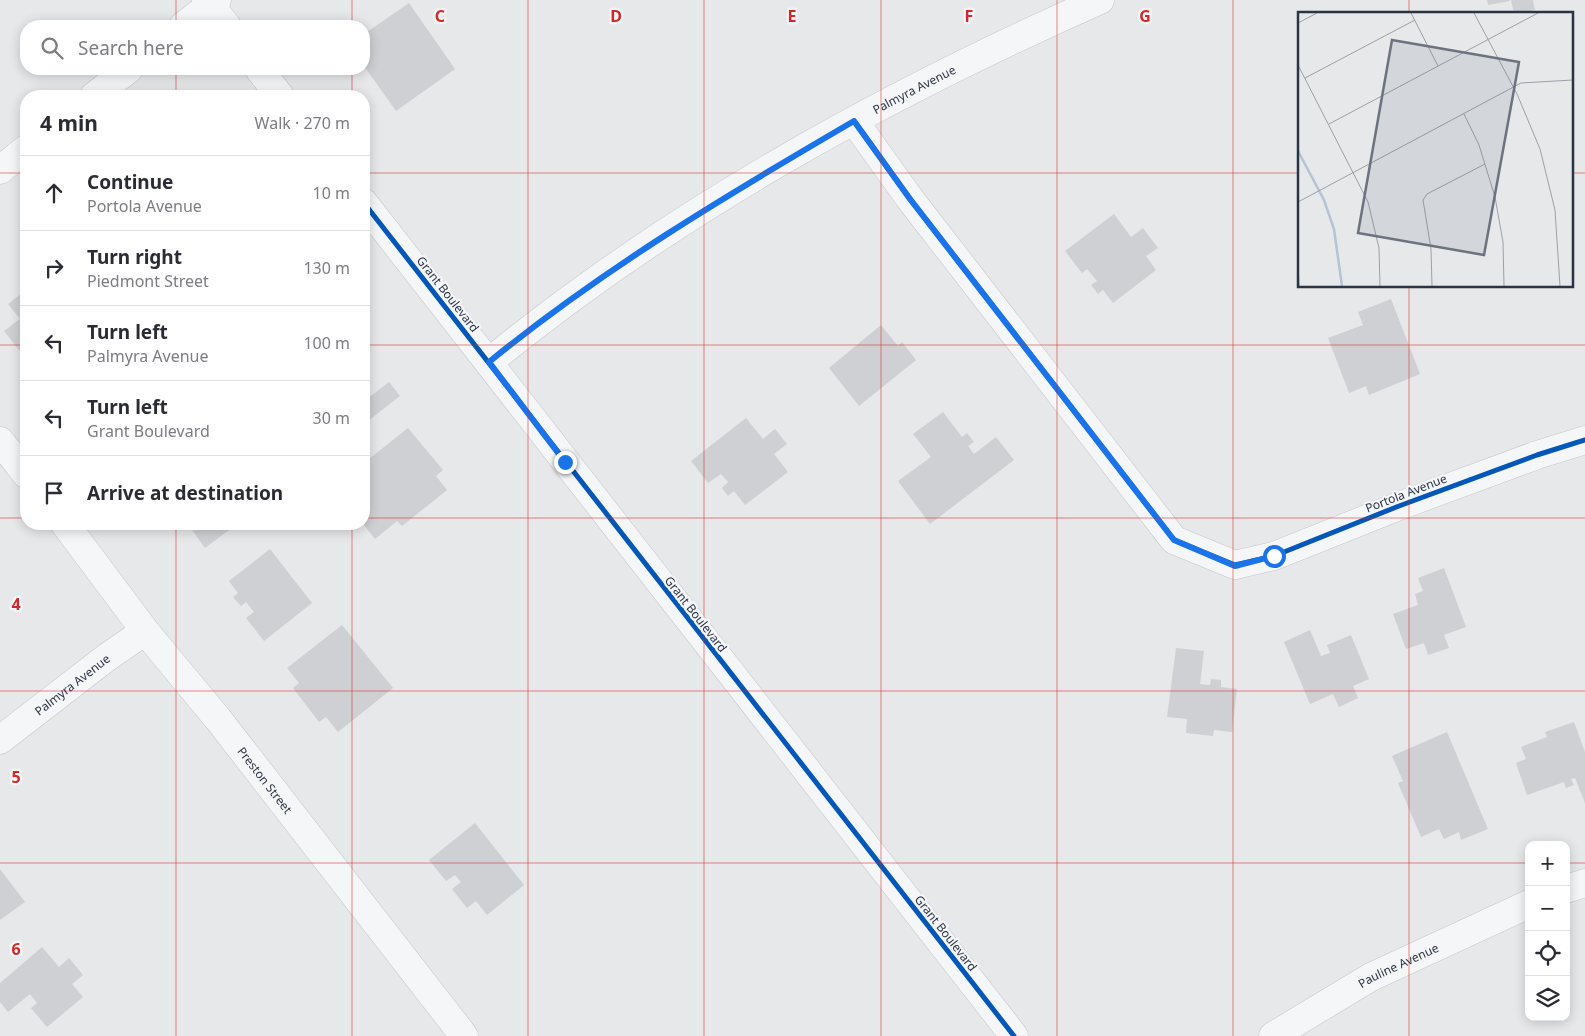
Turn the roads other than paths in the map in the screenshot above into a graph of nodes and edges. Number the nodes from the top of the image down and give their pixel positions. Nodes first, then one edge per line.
1 (1100, 0) edge
2 (211, 2) edge
3 (190, 20) edge
4 (223, 20) edge
5 (121, 75) edge
6 (264, 75) edge
7 (102, 90) edge
8 (275, 90) edge
9 (854, 121) junction
10 (20, 154) edge
11 (0, 170) edge
12 (370, 211) edge
13 (489, 362) junction
14 (0, 440) edge
15 (1585, 440) edge
16 (20, 466) edge
17 (69, 530) edge
18 (145, 631) junction
19 (0, 740) edge
20 (1585, 883) edge
21 (1570, 889) edge
22 (1525, 906) edge
23 (464, 1036) edge
24 (1014, 1036) edge
25 (1273, 1036) edge

1 - 9 street, Palmyra Avenue
2 - 3 street
2 - 4 street
5 - 7 street
6 - 8 street
9 - 13 street, Palmyra Avenue
9 - 15 street, Portola Avenue
10 - 11 street
12 - 13 street, Grant Boulevard
13 - 24 street, Grant Boulevard
14 - 16 street
17 - 18 street, Preston Street
18 - 19 street, Palmyra Avenue
18 - 23 street, Preston Street
20 - 21 street
22 - 25 street, Pauline Avenue

